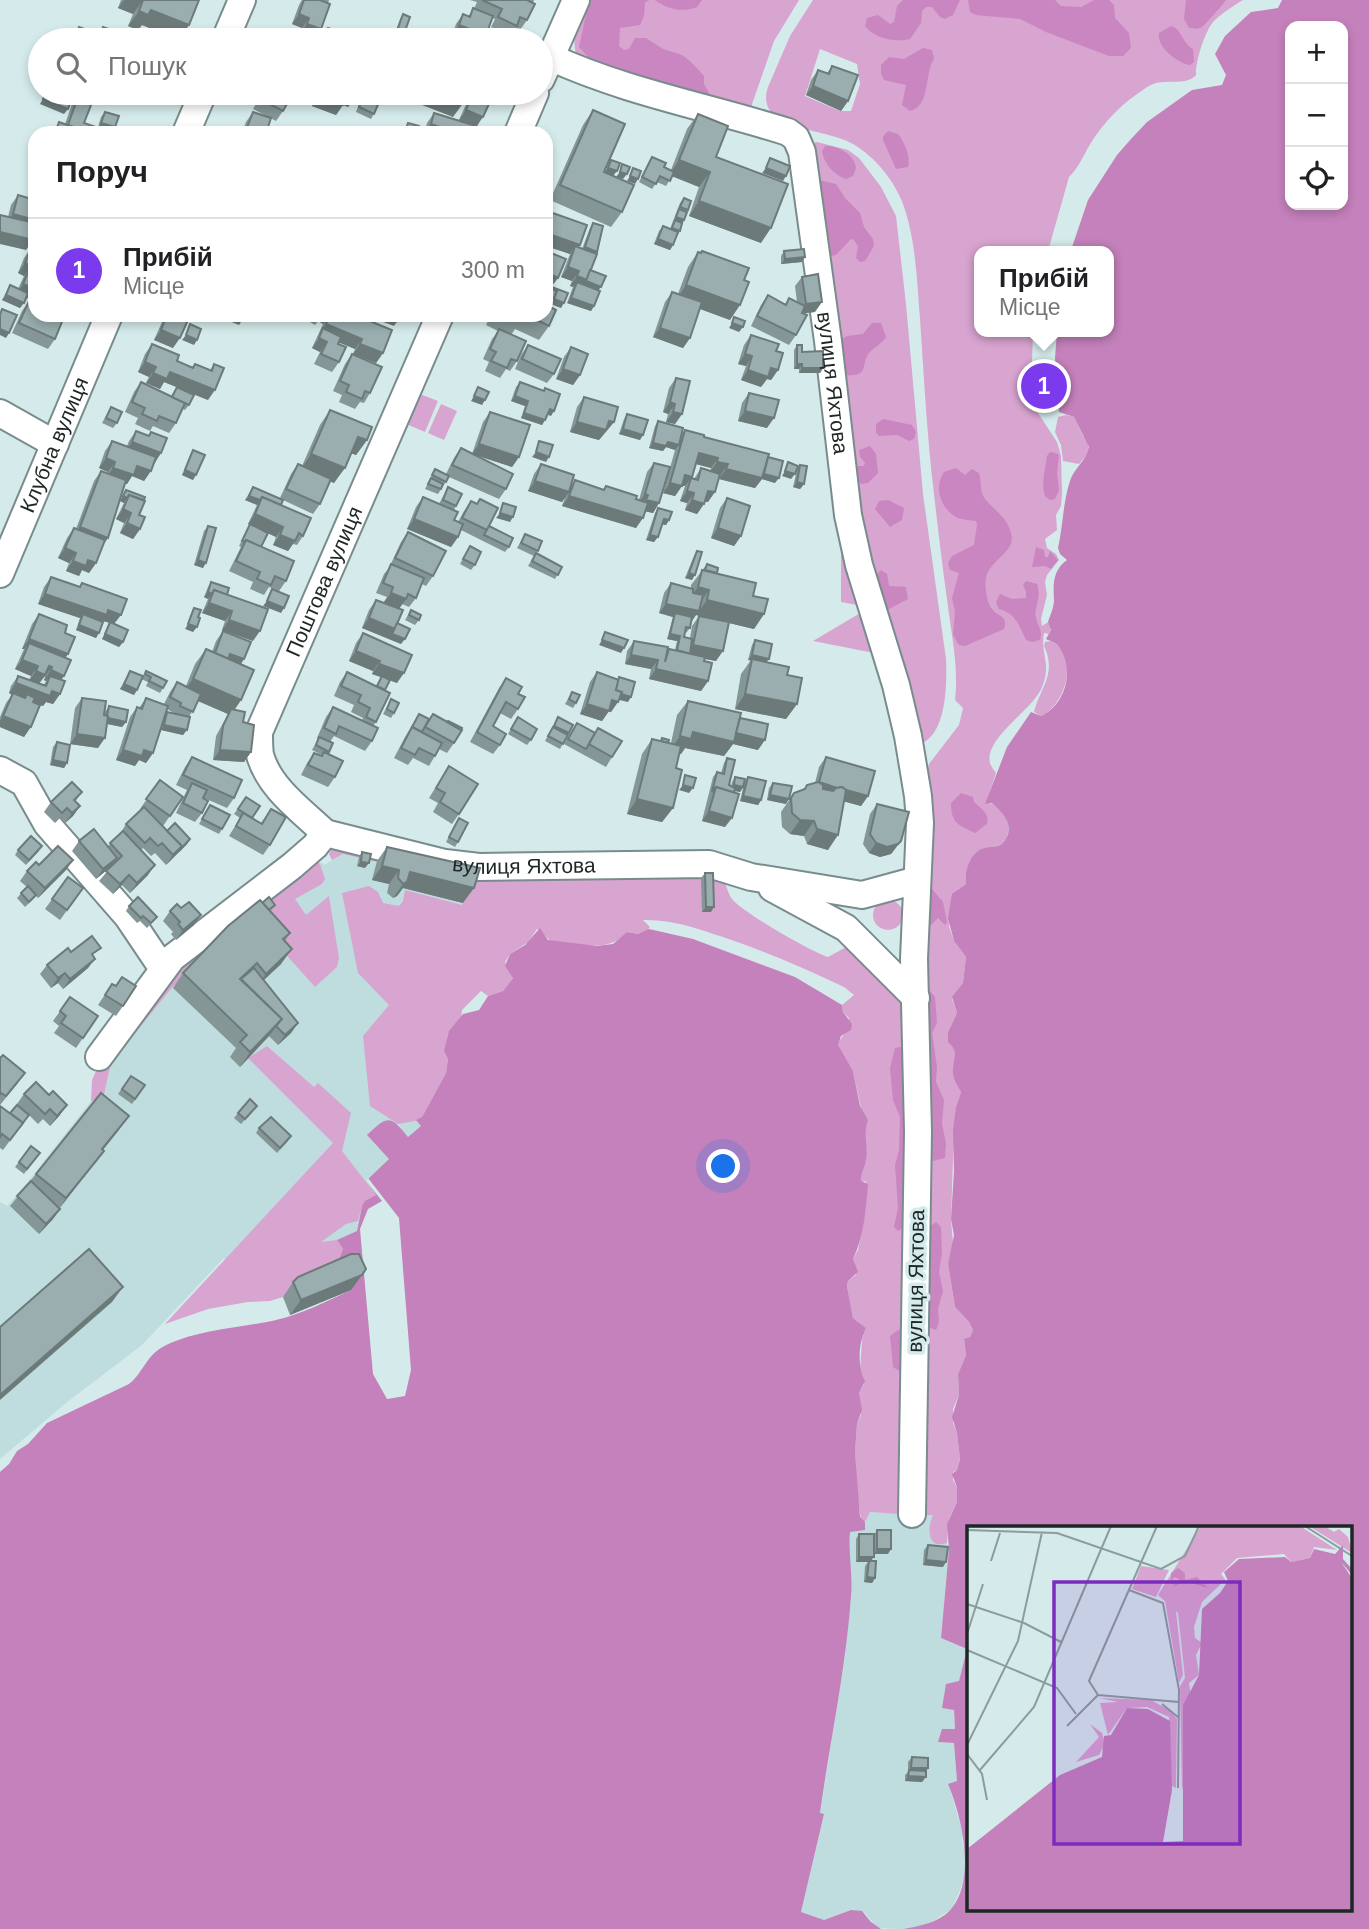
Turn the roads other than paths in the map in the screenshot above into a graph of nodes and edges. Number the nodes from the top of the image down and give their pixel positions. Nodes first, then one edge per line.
1 (242, 0) edge
2 (576, 0) edge
3 (230, 28) edge
4 (553, 50) edge
5 (553, 69) edge
6 (198, 105) edge
7 (530, 105) edge
8 (189, 126) edge
9 (521, 126) edge
10 (106, 322) edge
11 (437, 322) edge
12 (0, 413) edge
13 (55, 443) junction
14 (0, 573) edge
15 (0, 769) edge
16 (325, 833) junction
17 (751, 877) junction
18 (917, 880) junction
19 (163, 969) junction
20 (916, 998) junction
21 (99, 1057) dead end
22 (912, 1514) dead end

1 - 3 street
2 - 4 street
5 - 18 street, вулиця Яхтова
6 - 8 street
7 - 9 street
10 - 13 street, Клубна вулиця
11 - 16 street, Поштова вулиця
12 - 13 street
13 - 14 street, Клубна вулиця
15 - 19 street
16 - 17 street, вулиця Яхтова
16 - 19 street
17 - 18 street, вулиця Яхтова
17 - 20 street
18 - 20 street, вулиця Яхтова
19 - 21 street
20 - 22 street, вулиця Яхтова

